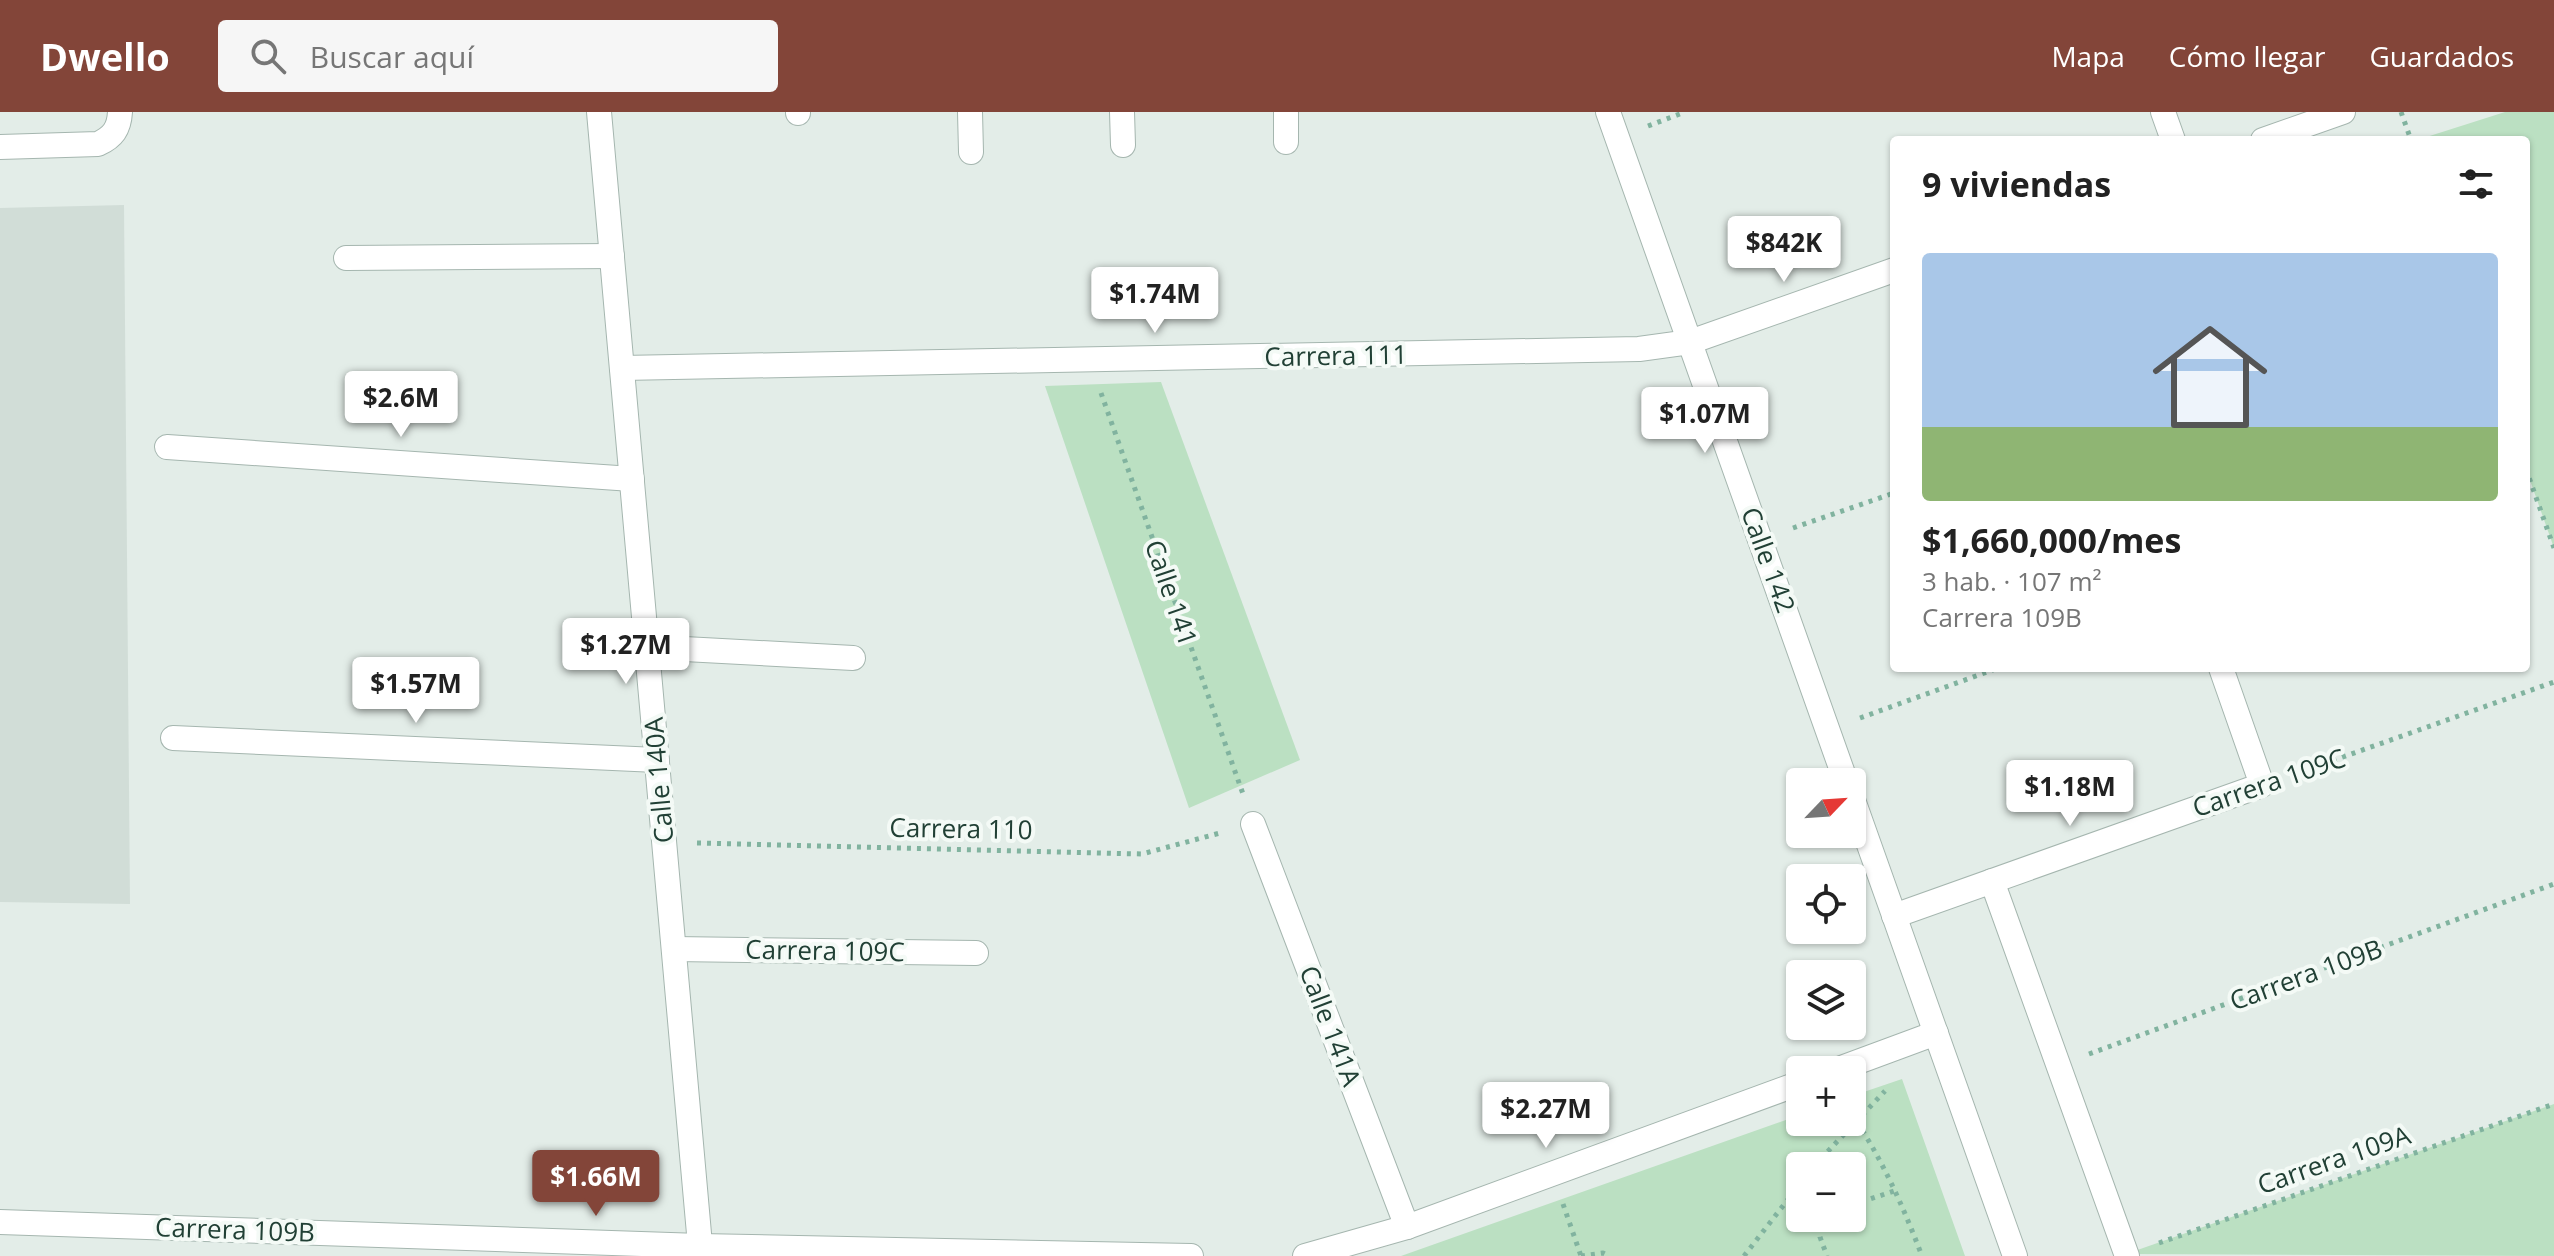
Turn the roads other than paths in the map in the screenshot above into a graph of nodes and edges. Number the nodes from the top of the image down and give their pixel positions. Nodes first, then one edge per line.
1 (599, 112) edge
2 (970, 112) edge
3 (1122, 112) edge
4 (1286, 112) edge
5 (1608, 112) edge
6 (2163, 112) edge
7 (2343, 112) edge
8 (120, 118) edge
9 (2172, 136) edge
10 (2274, 136) edge
11 (1286, 142) dead end
12 (1123, 145) dead end
13 (0, 147) edge
14 (971, 152) dead end
15 (612, 256) junction
16 (346, 258) dead end
17 (1890, 271) edge
18 (1690, 342) junction
19 (622, 368) junction
20 (167, 447) dead end
21 (632, 479) junction
22 (647, 647) junction
23 (853, 658) dead end
24 (2222, 672) edge
25 (173, 738) dead end
26 (657, 760) junction
27 (1841, 768) edge
28 (1253, 824) road end
29 (1866, 837) edge
30 (1992, 881) junction
31 (1894, 916) junction
32 (674, 949) junction
33 (976, 953) dead end
34 (1936, 1033) junction
35 (1866, 1059) edge
36 (1786, 1088) edge
37 (0, 1222) edge
38 (1407, 1227) junction
39 (700, 1251) edge
40 (2127, 1255) edge
41 (1191, 1256) edge
42 (1305, 1256) edge
43 (2015, 1256) edge

1 - 15 street, Calle 140A
2 - 14 street
3 - 12 street
4 - 11 street
5 - 18 street, Calle 142
6 - 9 street
7 - 10 street
8 - 13 street
15 - 16 street
15 - 19 street, Calle 140A
17 - 18 street, Carrera 111
18 - 19 street, Carrera 111
18 - 27 street, Calle 142
19 - 21 street, Calle 140A
20 - 21 street
21 - 22 street, Calle 140A
22 - 23 street
22 - 26 street, Calle 140A
24 - 30 street, Carrera 109C
25 - 26 street
26 - 32 street, Calle 140A
28 - 38 street, Calle 141A
29 - 31 street
30 - 31 street, Carrera 109C
30 - 40 street
31 - 34 street
32 - 33 street, Carrera 109C
32 - 39 street, Calle 140A
34 - 35 street
34 - 43 street
36 - 38 street
37 - 39 street, Carrera 109B
38 - 42 street
39 - 41 street, Carrera 109B

